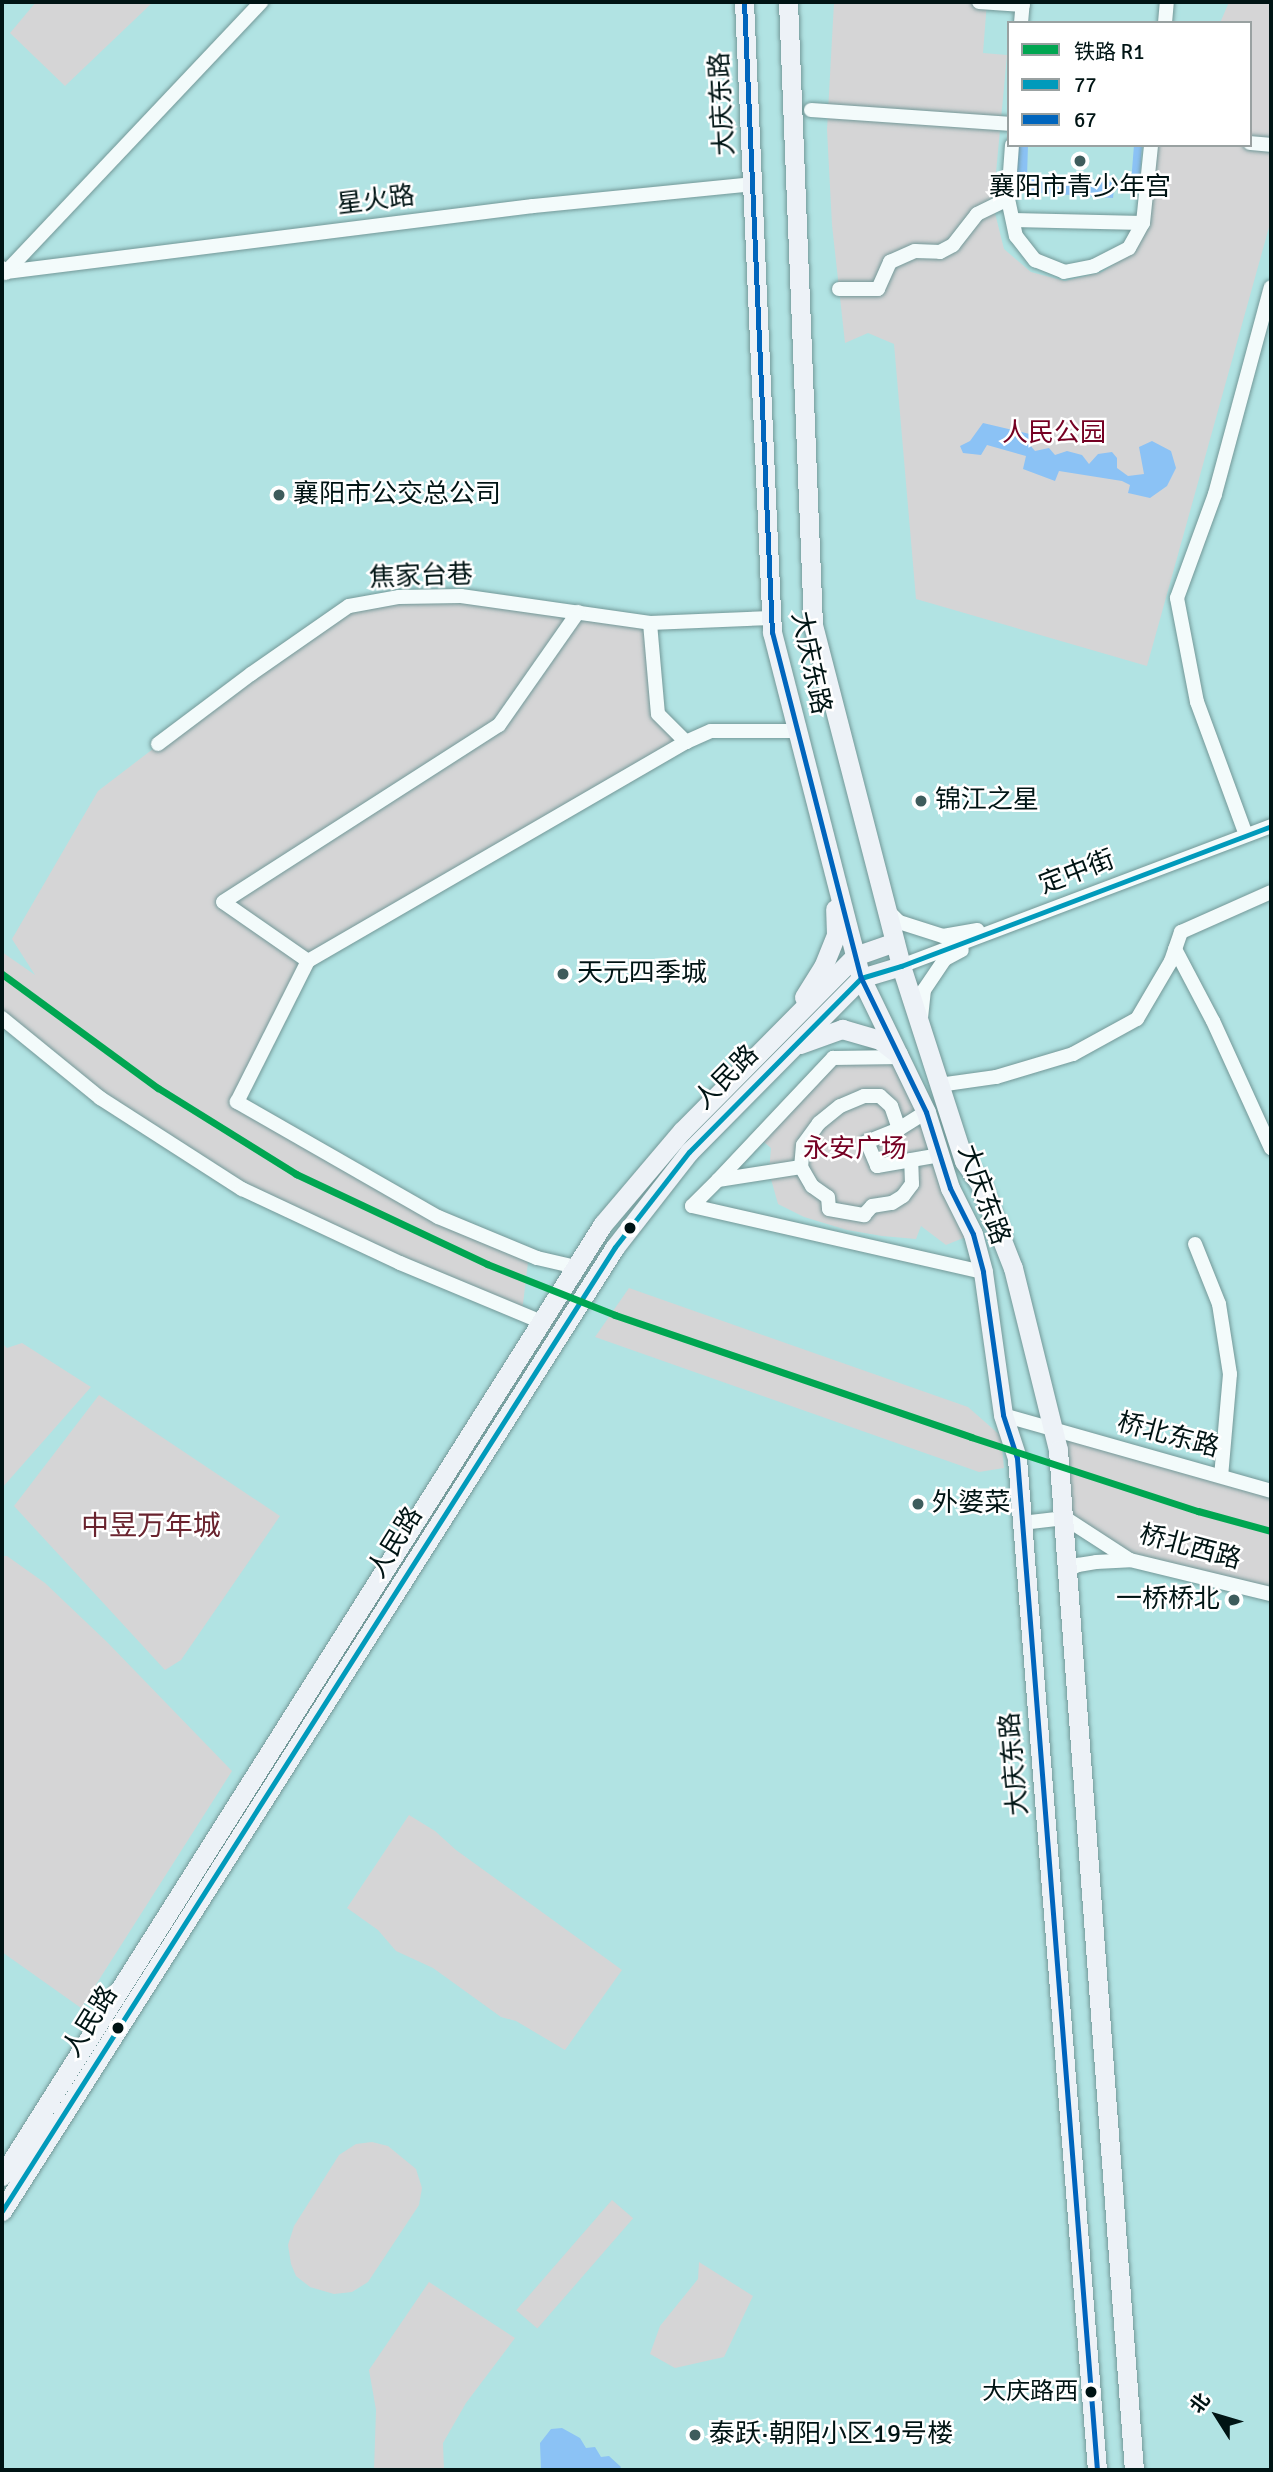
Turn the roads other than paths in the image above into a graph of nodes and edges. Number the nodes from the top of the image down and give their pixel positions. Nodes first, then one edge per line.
1 (261, 2) edge
2 (744, 2) edge
3 (788, 2) edge
4 (979, 2) edge
5 (1167, 2) edge
6 (1023, 3) edge
7 (1021, 21) edge
8 (1165, 21) edge
9 (811, 110) dead end
10 (1007, 124) edge
11 (1252, 143) edge
12 (1271, 145) edge
13 (1012, 147) edge
14 (1151, 147) edge
15 (752, 184) junction
16 (1008, 199) junction
17 (1013, 220) junction
18 (1143, 223) junction
19 (3, 272) edge
20 (1271, 287) edge
21 (839, 289) dead end
22 (578, 612) junction
23 (771, 618) junction
24 (650, 623) junction
25 (797, 732) junction
26 (686, 743) junction
27 (159, 744) dead end
28 (1271, 826) edge
29 (1246, 835) junction
30 (834, 873) junction
31 (1271, 891) edge
32 (886, 909) junction
33 (1009, 925) junction
34 (895, 942) junction
35 (1175, 949) junction
36 (855, 956) junction
37 (307, 961) junction
38 (901, 965) junction
39 (861, 978) junction
40 (2, 1018) edge
41 (920, 1025) junction
42 (784, 1029) junction
43 (796, 1046) junction
44 (902, 1057) junction
45 (939, 1085) junction
46 (926, 1112) junction
47 (900, 1129) junction
48 (1271, 1148) edge
49 (940, 1155) junction
50 (911, 1160) junction
51 (801, 1167) junction
52 (718, 1180) junction
53 (1195, 1244) dead end
54 (576, 1267) junction
55 (983, 1272) junction
56 (542, 1322) junction
57 (1003, 1415) junction
58 (1052, 1429) junction
59 (1221, 1476) junction
60 (1271, 1491) edge
61 (1065, 1518) junction
62 (1022, 1523) junction
63 (1130, 1560) junction
64 (1067, 1572) junction
65 (1271, 1594) edge
66 (2, 2176) edge
67 (2, 2211) edge
68 (1097, 2470) edge
69 (1134, 2470) edge

1 - 19 street, 星火路
2 - 15 main road, 大庆东路
3 - 32 main road, 大庆东路
4 - 6 street
5 - 8 street
6 - 7 street
9 - 10 street
11 - 12 street
13 - 16 street
14 - 18 street
15 - 19 street, 星火路
15 - 23 main road, 大庆东路
16 - 17 street
16 - 21 street
17 - 18 street
17 - 18 street
20 - 29 street
22 - 24 street, 焦家台巷
22 - 27 street, 焦家台巷
22 - 37 street
23 - 24 street, 焦家台巷
23 - 25 main road, 大庆东路
24 - 26 street
25 - 26 street
25 - 30 main road, 大庆东路
26 - 37 street
28 - 29 street, 定中街
29 - 33 street, 定中街
30 - 36 main road, 大庆东路
30 - 42 main road
31 - 35 street
32 - 33 street
32 - 34 main road, 大庆东路
33 - 38 street, 定中街
33 - 41 street
34 - 36 main road, 人民路
34 - 38 main road, 大庆东路
35 - 45 street
35 - 48 street
36 - 39 main road, 大庆东路
36 - 42 main road, 人民路
37 - 54 street
38 - 39 main road, 人民路
38 - 41 main road, 大庆东路
39 - 43 main road, 人民路
39 - 44 main road, 大庆东路
40 - 56 street
41 - 45 main road, 大庆东路
42 - 54 main road, 人民路
43 - 44 main road
43 - 67 main road, 人民路
44 - 46 main road, 大庆东路
44 - 52 street
45 - 58 main road, 大庆东路
46 - 47 street
46 - 49 main road, 大庆东路
47 - 50 street
47 - 51 street
49 - 50 street
49 - 55 main road, 大庆东路
50 - 51 street
51 - 52 street
52 - 55 street
53 - 59 street
54 - 56 main road, 人民路
55 - 57 main road, 大庆东路
56 - 66 main road, 人民路
57 - 58 street, 桥北东路
57 - 62 main road, 大庆东路
58 - 59 street, 桥北东路
58 - 61 main road, 大庆东路
59 - 60 street, 桥北东路
61 - 62 street
61 - 63 street, 桥北西路
61 - 64 main road, 大庆东路
62 - 68 main road, 大庆东路
63 - 64 street
63 - 65 street, 桥北西路
64 - 69 main road, 大庆东路

